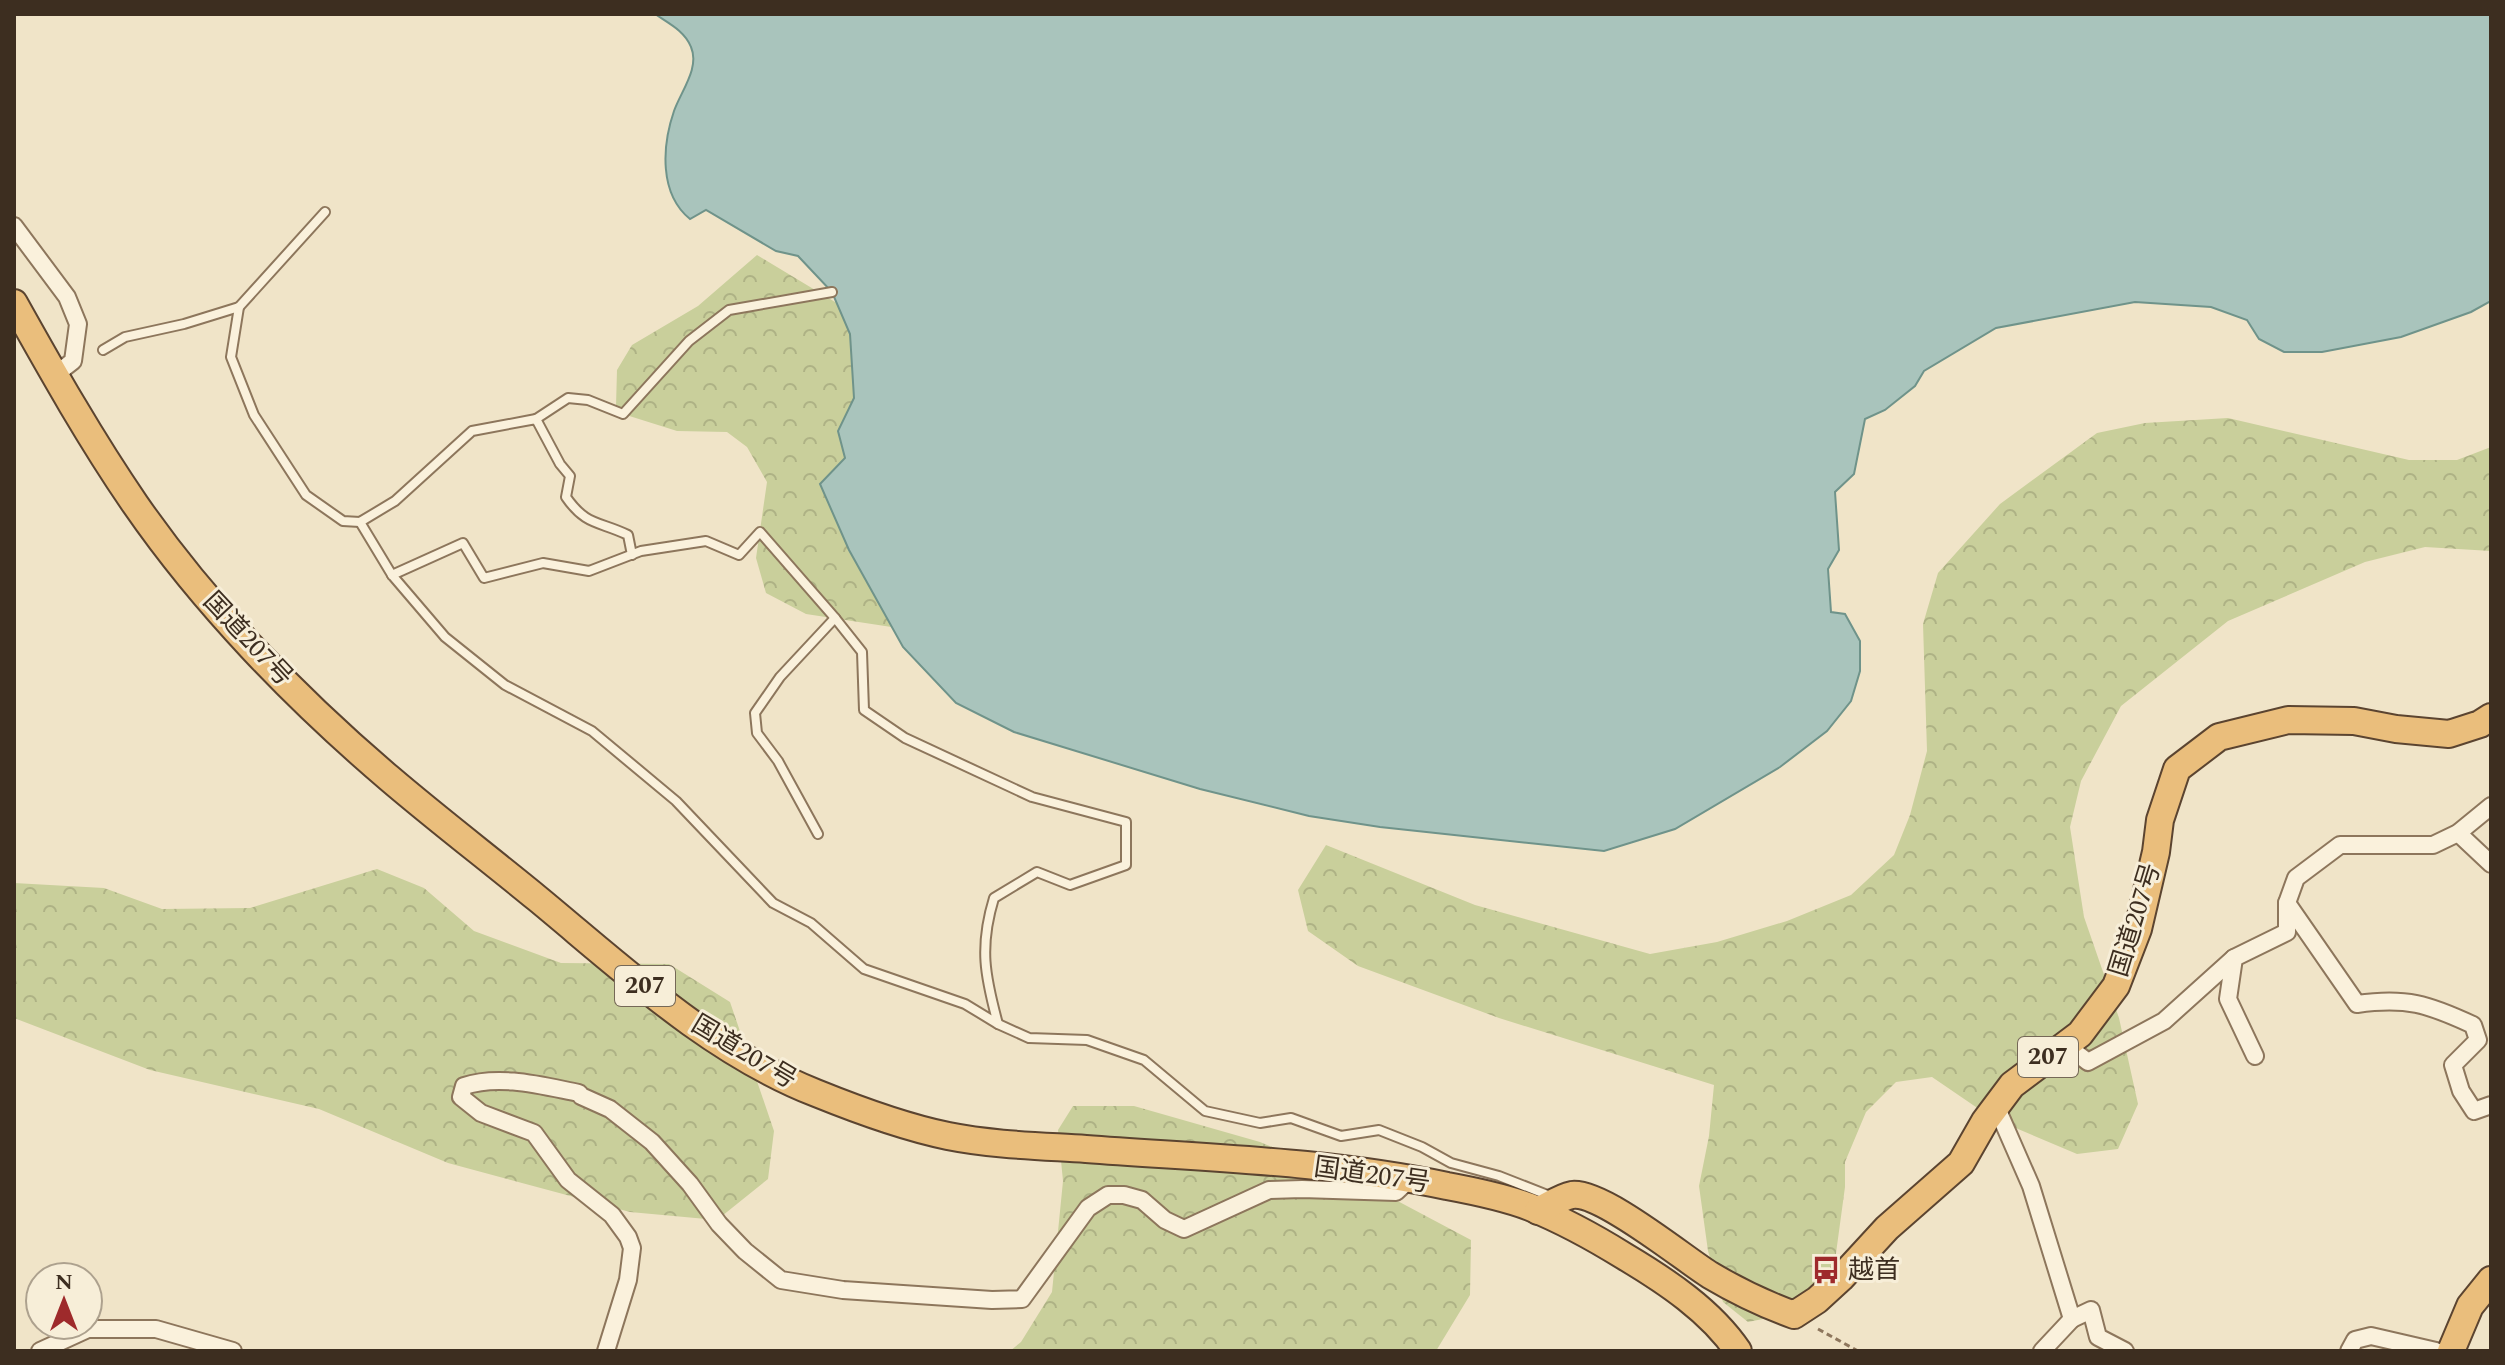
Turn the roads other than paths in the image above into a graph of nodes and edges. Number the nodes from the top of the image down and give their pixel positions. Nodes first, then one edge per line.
1 (325, 212) dead end
2 (14, 226) edge
3 (832, 292) dead end
4 (14, 303) edge
5 (239, 307) junction
6 (103, 350) dead end
7 (55, 375) junction
8 (536, 419) junction
9 (360, 522) junction
10 (632, 555) junction
11 (392, 575) junction
12 (835, 618) junction
13 (2491, 717) edge
14 (2491, 806) edge
15 (2458, 833) junction
16 (818, 834) dead end
17 (2491, 864) edge
18 (2287, 903) junction
19 (2234, 958) junction
20 (998, 1024) junction
21 (2066, 1045) junction
22 (2255, 1056) dead end
23 (2491, 1105) edge
24 (1996, 1106) junction
25 (1411, 1178) junction
26 (1549, 1206) junction
27 (2491, 1280) edge
28 (2072, 1319) junction
29 (40, 1351) edge
30 (233, 1351) edge
31 (606, 1351) edge
32 (1738, 1351) edge
33 (2042, 1351) edge
34 (2125, 1351) edge
35 (2349, 1351) edge
36 (2436, 1351) edge
37 (2451, 1351) edge

1 - 5 lane
2 - 7 street
3 - 8 lane
4 - 7 highway, 国道207号 / 207
5 - 6 lane
5 - 9 lane
7 - 25 highway, 国道207号 / 207
8 - 9 lane
8 - 10 lane
9 - 11 lane
10 - 11 lane
10 - 12 lane
11 - 20 lane
12 - 16 lane
12 - 20 lane
13 - 21 highway, 国道207号 / 207
14 - 15 street
15 - 17 street
15 - 18 street
18 - 19 street
18 - 23 street
19 - 21 street
19 - 22 street
20 - 26 lane
21 - 24 highway, 国道207号 / 207
24 - 26 highway, 国道207号 / 207
24 - 28 street
25 - 26 highway, 国道207号 / 207
25 - 31 street
26 - 32 highway, 国道207号 / 207
27 - 37 highway
28 - 33 street
28 - 34 street
29 - 30 street
35 - 36 street

